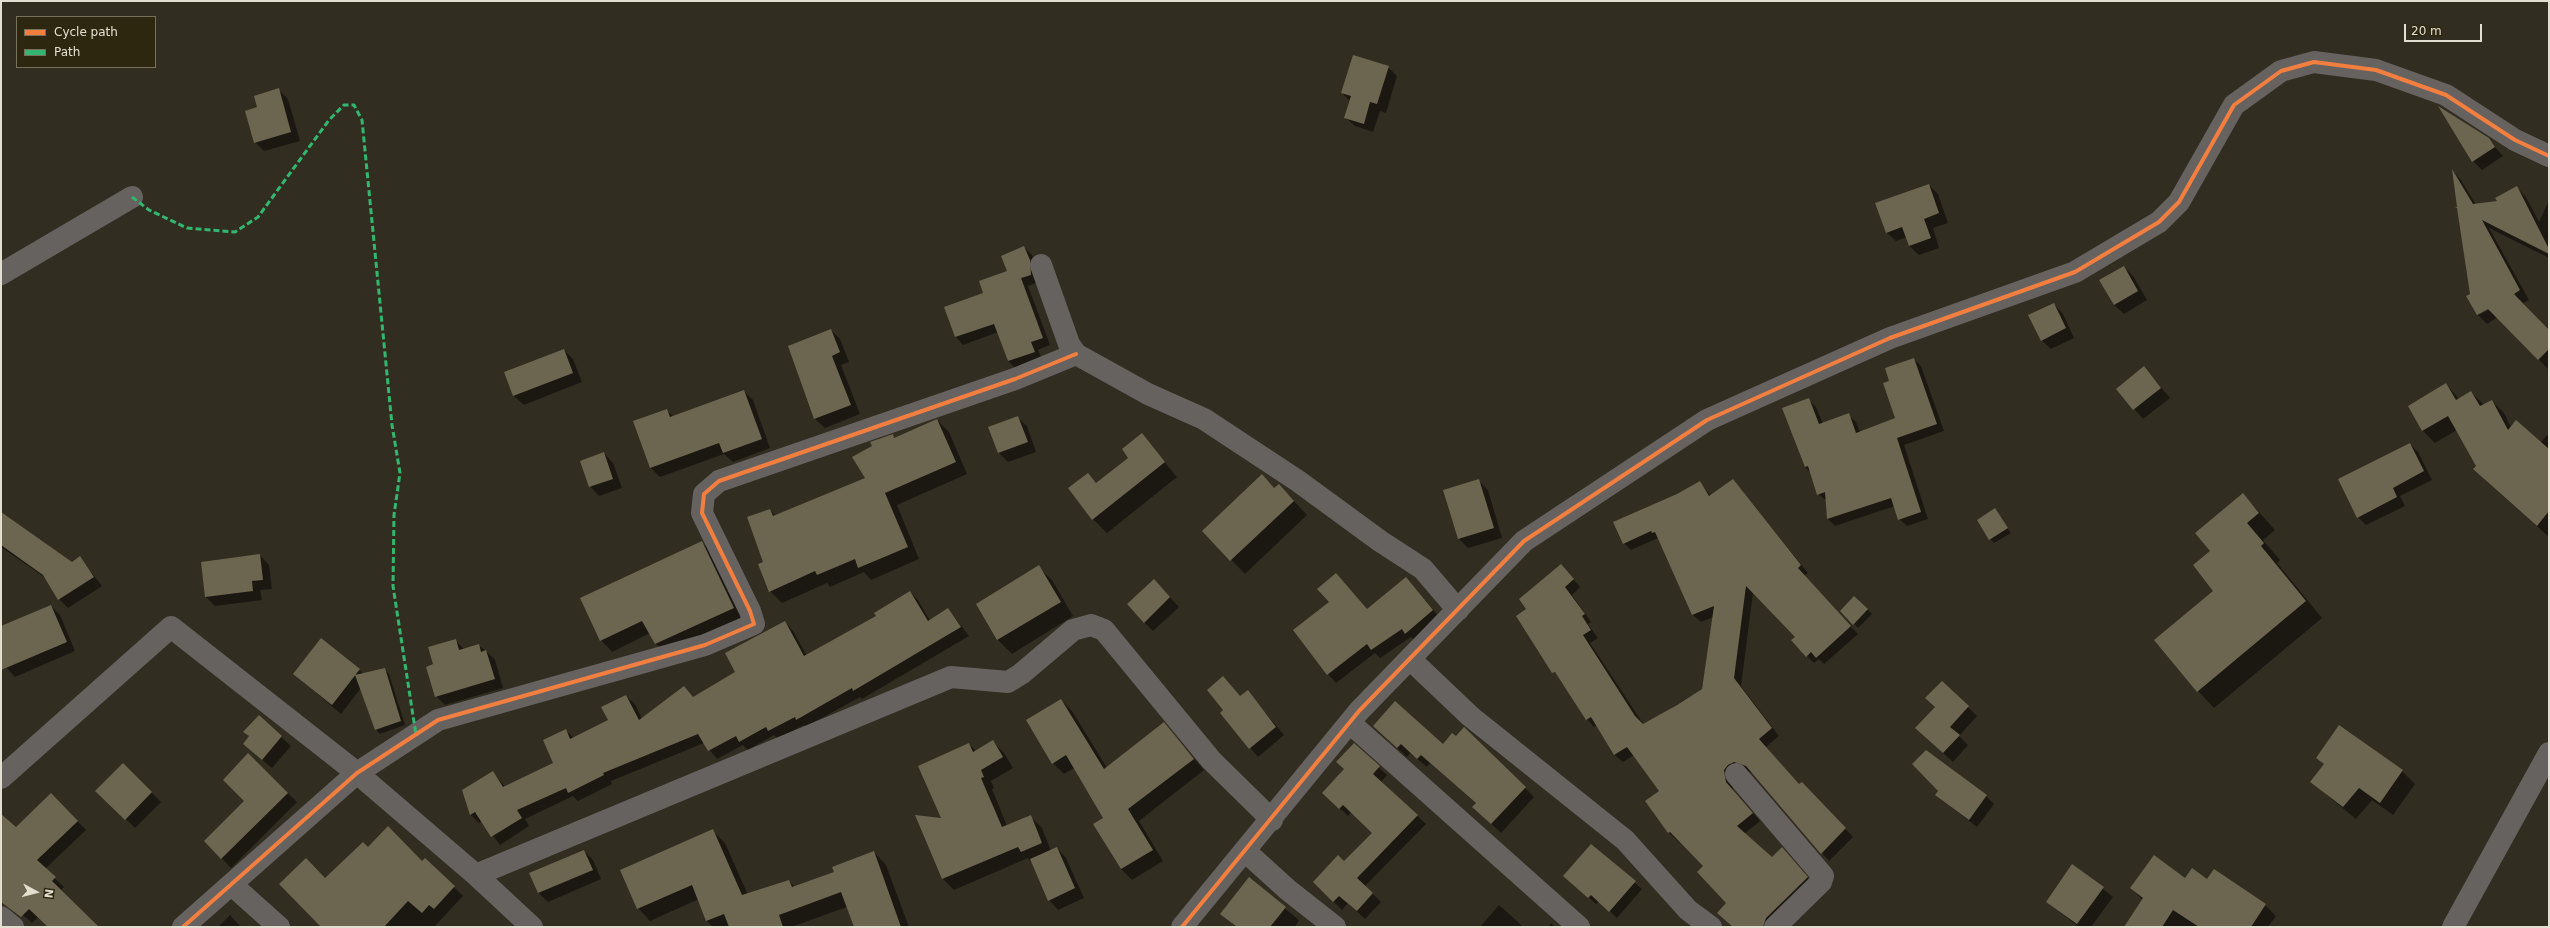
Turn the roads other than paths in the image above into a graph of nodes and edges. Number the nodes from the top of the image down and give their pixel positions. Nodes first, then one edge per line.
1 (2549, 156) edge
2 (132, 196) dead end
3 (1041, 265) dead end
4 (1, 274) edge
5 (1076, 354) junction
6 (1458, 610) junction
7 (1410, 658) junction
8 (1350, 723) junction
9 (2549, 753) edge
10 (357, 773) junction
11 (1736, 774) dead end
12 (1, 778) edge
13 (1272, 820) junction
14 (1245, 851) junction
15 (476, 875) junction
16 (232, 884) junction
17 (1, 918) edge
18 (13, 927) edge
19 (183, 927) edge
20 (279, 927) edge
21 (532, 927) edge
22 (1182, 927) edge
23 (1335, 927) edge
24 (1579, 927) edge
25 (1711, 927) edge
26 (1775, 927) edge
27 (2453, 927) edge

1 - 6 street
2 - 4 street
3 - 5 street
5 - 6 street
5 - 10 street
6 - 7 street
7 - 8 street
7 - 25 street
8 - 13 street
8 - 24 street
9 - 27 street
10 - 12 street
10 - 15 street
10 - 16 street
11 - 26 street
13 - 14 street
13 - 15 street
14 - 22 street
14 - 23 street
15 - 21 street
16 - 19 street
16 - 20 street
17 - 18 street

